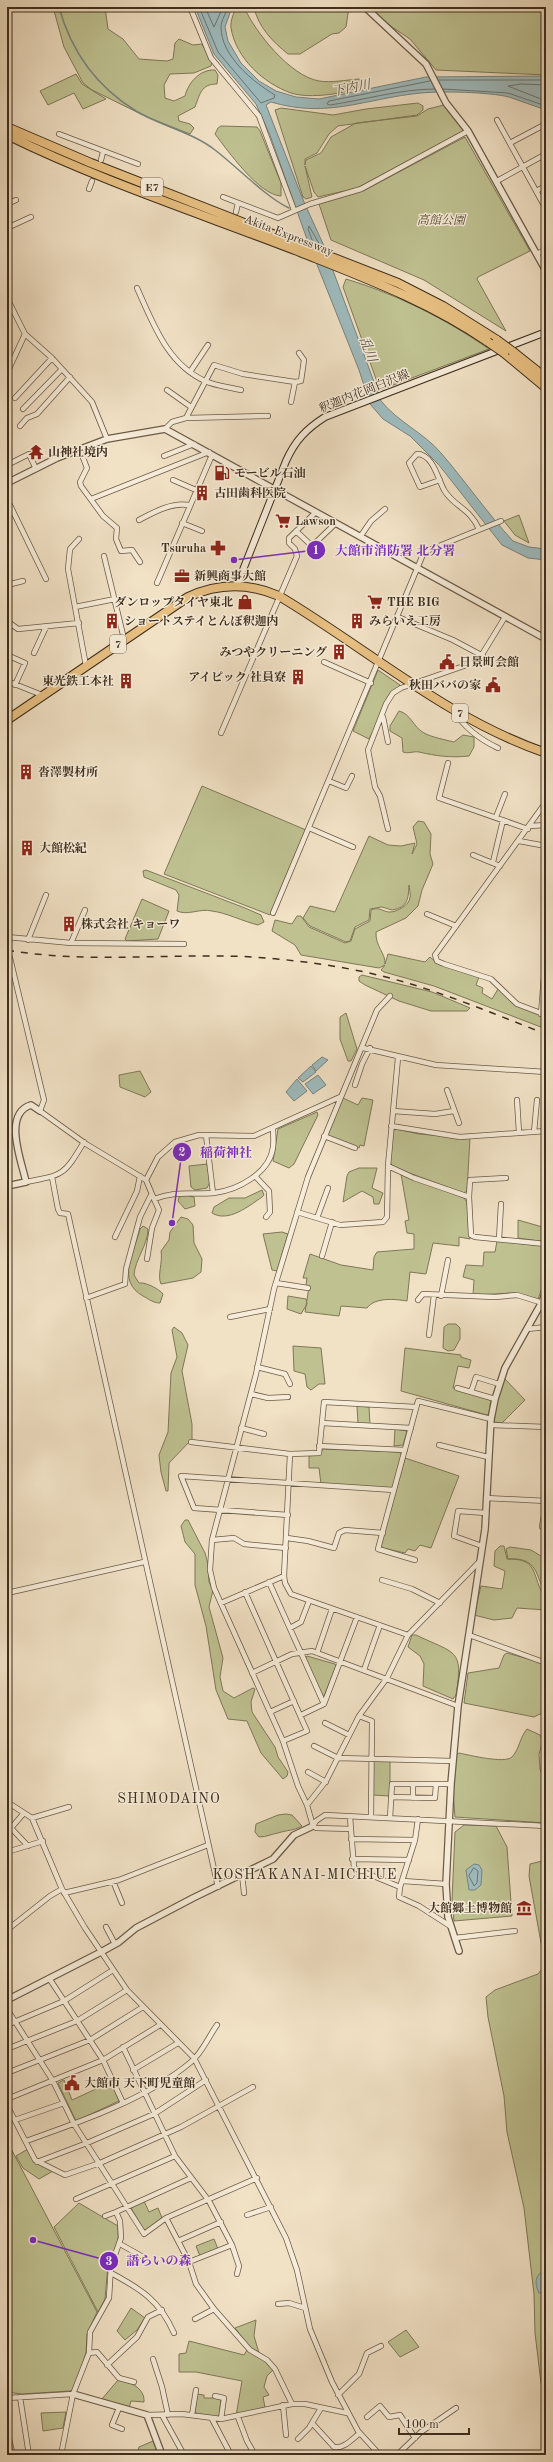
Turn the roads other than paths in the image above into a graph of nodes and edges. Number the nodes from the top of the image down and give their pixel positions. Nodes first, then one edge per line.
1 (190, 7) edge
2 (365, 7) edge
3 (497, 120) dead end
4 (7, 127) edge
5 (546, 127) edge
6 (468, 131) junction
7 (59, 134) dead end
8 (7, 135) edge
9 (510, 143) junction
10 (103, 152) junction
11 (546, 154) edge
12 (101, 160) dead end
13 (138, 164) dead end
14 (523, 167) junction
15 (92, 181) dead end
16 (497, 181) junction
17 (546, 186) edge
18 (89, 189) dead end
19 (536, 191) junction
20 (223, 197) dead end
21 (16, 200) dead end
22 (238, 203) junction
23 (7, 204) edge
24 (546, 209) edge
25 (296, 210) junction
26 (236, 212) dead end
27 (31, 217) dead end
28 (7, 228) edge
29 (297, 247) junction
30 (546, 249) edge
31 (537, 254) junction
32 (546, 271) edge
33 (137, 288) dead end
34 (7, 298) edge
35 (546, 332) edge
36 (25, 334) junction
37 (208, 345) dead end
38 (298, 353) dead end
39 (52, 358) junction
40 (62, 369) junction
41 (190, 372) junction
42 (7, 373) edge
43 (70, 377) junction
44 (546, 378) edge
45 (204, 381) junction
46 (295, 382) junction
47 (546, 388) edge
48 (167, 390) dead end
49 (241, 390) dead end
50 (15, 398) dead end
51 (291, 402) dead end
52 (191, 407) junction
53 (23, 409) dead end
54 (268, 416) dead end
55 (186, 418) junction
56 (20, 426) dead end
57 (165, 429) junction
58 (107, 439) junction
59 (194, 444) junction
60 (80, 450) junction
61 (210, 454) junction
62 (164, 456) dead end
63 (7, 465) edge
64 (36, 469) junction
65 (173, 480) dead end
66 (440, 480) junction
67 (7, 483) edge
68 (275, 489) junction
69 (196, 490) junction
70 (7, 499) edge
71 (91, 499) junction
72 (189, 505) junction
73 (385, 509) dead end
74 (316, 512) junction
75 (139, 520) dead end
76 (501, 521) dead end
77 (182, 523) junction
78 (336, 523) junction
79 (481, 528) junction
80 (202, 531) dead end
81 (296, 531) junction
82 (360, 537) junction
83 (79, 539) dead end
84 (104, 556) dead end
85 (140, 562) dead end
86 (417, 568) junction
87 (46, 579) dead end
88 (23, 581) dead end
89 (157, 583) dead end
90 (7, 585) edge
91 (237, 585) junction
92 (279, 596) junction
93 (115, 599) junction
94 (75, 607) junction
95 (398, 617) junction
96 (505, 617) junction
97 (7, 621) edge
98 (79, 624) junction
99 (11, 625) junction
100 (46, 627) junction
101 (7, 635) edge
102 (124, 639) junction
103 (546, 640) edge
104 (34, 653) dead end
105 (7, 655) edge
106 (483, 656) junction
107 (324, 662) dead end
108 (379, 663) junction
109 (86, 666) junction
110 (7, 681) edge
111 (371, 683) junction
112 (15, 685) junction
113 (412, 685) junction
114 (42, 695) junction
115 (453, 710) junction
116 (382, 715) junction
117 (7, 720) edge
118 (221, 733) dead end
119 (388, 742) dead end
120 (498, 748) dead end
121 (546, 753) edge
122 (448, 763) dead end
123 (352, 776) dead end
124 (330, 781) junction
125 (505, 794) dead end
126 (546, 802) edge
127 (496, 817) junction
128 (503, 820) junction
129 (546, 825) edge
130 (309, 828) junction
131 (529, 828) junction
132 (388, 829) dead end
133 (519, 841) junction
134 (546, 846) edge
135 (354, 847) dead end
136 (473, 855) dead end
137 (493, 862) junction
138 (500, 866) junction
139 (46, 895) dead end
140 (84, 910) dead end
141 (273, 913) dead end
142 (427, 914) dead end
143 (456, 926) junction
144 (7, 937) edge
145 (28, 940) junction
146 (71, 943) junction
147 (184, 944) dead end
148 (546, 951) edge
149 (7, 958) edge
150 (390, 996) dead end
151 (544, 1014) edge
152 (363, 1048) junction
153 (370, 1048) junction
154 (398, 1058) junction
155 (546, 1072) edge
156 (355, 1085) dead end
157 (447, 1090) dead end
158 (340, 1097) junction
159 (518, 1100) dead end
160 (537, 1100) dead end
161 (40, 1111) junction
162 (393, 1111) junction
163 (454, 1111) junction
164 (459, 1123) dead end
165 (391, 1126) junction
166 (273, 1128) junction
167 (546, 1131) edge
168 (534, 1132) junction
169 (519, 1133) junction
170 (206, 1135) junction
171 (324, 1136) junction
172 (84, 1142) junction
173 (355, 1148) dead end
174 (388, 1166) junction
175 (140, 1176) junction
176 (255, 1176) junction
177 (52, 1177) junction
178 (506, 1178) dead end
179 (146, 1180) junction
180 (26, 1182) junction
181 (7, 1186) edge
182 (328, 1188) dead end
183 (213, 1193) junction
184 (152, 1197) junction
185 (469, 1197) junction
186 (501, 1204) dead end
187 (297, 1212) junction
188 (266, 1217) dead end
189 (317, 1218) junction
190 (332, 1222) junction
191 (115, 1237) dead end
192 (499, 1239) junction
193 (546, 1244) edge
194 (322, 1256) dead end
195 (147, 1259) dead end
196 (448, 1260) dead end
197 (276, 1283) junction
198 (308, 1288) dead end
199 (546, 1290) edge
200 (434, 1295) junction
201 (441, 1296) junction
202 (86, 1298) junction
203 (418, 1300) dead end
204 (544, 1303) edge
205 (270, 1309) junction
206 (230, 1317) dead end
207 (546, 1327) edge
208 (527, 1329) junction
209 (429, 1335) dead end
210 (257, 1367) junction
211 (290, 1384) dead end
212 (499, 1384) junction
213 (457, 1388) dead end
214 (471, 1392) junction
215 (250, 1394) junction
216 (288, 1397) dead end
217 (495, 1399) junction
218 (416, 1407) junction
219 (491, 1422) junction
220 (322, 1423) junction
221 (546, 1427) edge
222 (241, 1428) junction
223 (411, 1428) junction
224 (264, 1434) dead end
225 (191, 1442) dead end
226 (439, 1445) dead end
227 (319, 1446) junction
228 (236, 1447) junction
229 (405, 1450) junction
230 (290, 1454) junction
231 (488, 1457) junction
232 (228, 1479) junction
233 (290, 1484) junction
234 (394, 1490) junction
235 (486, 1498) junction
236 (546, 1503) edge
237 (219, 1510) junction
238 (486, 1513) junction
239 (288, 1516) junction
240 (542, 1527) dead end
241 (382, 1533) junction
242 (287, 1538) junction
243 (212, 1540) junction
244 (482, 1546) junction
245 (286, 1548) junction
246 (415, 1560) dead end
247 (144, 1562) junction
248 (479, 1562) junction
249 (284, 1576) junction
250 (382, 1580) dead end
251 (269, 1582) junction
252 (246, 1592) junction
253 (7, 1593) edge
254 (309, 1601) junction
255 (221, 1603) junction
256 (440, 1603) junction
257 (332, 1609) junction
258 (357, 1617) junction
259 (380, 1625) junction
260 (290, 1628) junction
261 (408, 1635) junction
262 (469, 1635) junction
263 (300, 1653) junction
264 (317, 1653) junction
265 (275, 1661) junction
266 (340, 1662) junction
267 (546, 1663) edge
268 (364, 1670) junction
269 (252, 1672) junction
270 (387, 1678) junction
271 (294, 1701) junction
272 (324, 1704) junction
273 (458, 1706) junction
274 (270, 1712) junction
275 (301, 1715) junction
276 (359, 1716) junction
277 (325, 1723) dead end
278 (349, 1735) junction
279 (283, 1741) junction
280 (314, 1746) dead end
281 (338, 1758) junction
282 (372, 1759) junction
283 (453, 1761) junction
284 (308, 1772) dead end
285 (326, 1782) junction
286 (413, 1784) junction
287 (436, 1784) junction
288 (451, 1784) junction
289 (391, 1797) junction
290 (413, 1798) junction
291 (7, 1802) edge
292 (307, 1805) junction
293 (69, 1807) dead end
294 (24, 1813) junction
295 (350, 1817) junction
296 (370, 1817) junction
297 (32, 1818) junction
298 (390, 1818) junction
299 (418, 1819) junction
300 (450, 1820) junction
301 (313, 1826) junction
302 (546, 1826) edge
303 (351, 1829) junction
304 (351, 1839) junction
305 (415, 1840) junction
306 (42, 1841) junction
307 (208, 1845) junction
308 (28, 1846) junction
309 (7, 1852) edge
310 (352, 1859) junction
311 (409, 1860) junction
312 (242, 1874) junction
313 (114, 1881) junction
314 (403, 1881) junction
315 (446, 1884) junction
316 (218, 1887) junction
317 (400, 1887) junction
318 (63, 1891) junction
319 (244, 1893) dead end
320 (122, 1903) dead end
321 (450, 1926) junction
322 (106, 1927) dead end
323 (7, 1930) edge
324 (515, 1931) dead end
325 (455, 1938) junction
326 (115, 1944) junction
327 (459, 1951) dead end
328 (101, 1952) junction
329 (113, 1970) junction
330 (50, 1978) junction
331 (127, 1990) junction
332 (7, 2000) edge
333 (64, 2001) junction
334 (143, 2007) junction
335 (7, 2009) edge
336 (77, 2021) junction
337 (15, 2022) junction
338 (7, 2025) edge
339 (160, 2025) junction
340 (217, 2025) dead end
341 (90, 2040) junction
342 (28, 2042) junction
343 (178, 2043) junction
344 (123, 2048) junction
345 (7, 2049) edge
346 (194, 2058) junction
347 (102, 2060) junction
348 (40, 2061) junction
349 (134, 2070) junction
350 (7, 2073) edge
351 (206, 2080) junction
352 (53, 2081) junction
353 (253, 2087) dead end
354 (144, 2092) junction
355 (7, 2099) edge
356 (64, 2103) junction
357 (123, 2103) junction
358 (7, 2105) edge
359 (219, 2105) junction
360 (154, 2114) junction
361 (15, 2120) junction
362 (74, 2124) junction
363 (164, 2134) junction
364 (26, 2142) junction
365 (87, 2143) junction
366 (175, 2156) junction
367 (37, 2162) junction
368 (100, 2163) junction
369 (191, 2178) junction
370 (257, 2178) junction
371 (113, 2183) junction
372 (76, 2199) dead end
373 (209, 2201) junction
374 (127, 2207) junction
375 (271, 2207) junction
376 (116, 2212) junction
377 (248, 2215) dead end
378 (105, 2216) dead end
379 (166, 2218) junction
380 (221, 2222) junction
381 (178, 2241) junction
382 (120, 2244) junction
383 (232, 2244) junction
384 (144, 2258) dead end
385 (189, 2262) junction
386 (111, 2273) junction
387 (236, 2274) dead end
388 (278, 2304) dead end
389 (305, 2308) junction
390 (214, 2309) junction
391 (162, 2310) junction
392 (195, 2319) dead end
393 (174, 2333) dead end
394 (381, 2346) dead end
395 (89, 2353) junction
396 (153, 2359) dead end
397 (108, 2365) junction
398 (134, 2382) dead end
399 (196, 2390) dead end
400 (73, 2394) junction
401 (338, 2395) junction
402 (214, 2396) dead end
403 (20, 2397) junction
404 (7, 2398) edge
405 (292, 2404) junction
406 (283, 2406) junction
407 (119, 2408) junction
408 (321, 2408) junction
409 (456, 2408) dead end
410 (347, 2413) junction
411 (168, 2414) junction
412 (147, 2415) junction
413 (162, 2415) junction
414 (192, 2415) junction
415 (367, 2416) dead end
416 (238, 2417) junction
417 (212, 2419) junction
418 (221, 2420) junction
419 (312, 2423) junction
420 (122, 2430) dead end
421 (360, 2433) junction
422 (286, 2435) dead end
423 (415, 2438) junction
424 (298, 2439) dead end
425 (253, 2453) edge
426 (29, 2455) edge
427 (61, 2455) edge
428 (162, 2455) edge
429 (184, 2455) edge
430 (230, 2455) edge
431 (243, 2455) edge
432 (380, 2455) edge
433 (397, 2455) edge

1 - 25 street
2 - 6 street
3 - 9 street
4 - 29 highway, Akita Expressway / E7
5 - 9 street
6 - 16 street
6 - 25 street
7 - 10 street
8 - 29 highway, Akita Expressway / E7
9 - 14 street
10 - 12 street
10 - 13 street
11 - 14 street
14 - 16 street
14 - 19 street
15 - 18 street
16 - 31 street
17 - 19 street
19 - 24 street
20 - 22 street
21 - 23 street
22 - 25 street
22 - 26 street
27 - 28 street
29 - 44 highway, Akita Expressway / E7, bridge
29 - 47 highway, Akita Expressway / E7, bridge
30 - 31 street
31 - 32 street
33 - 41 street
34 - 36 street
35 - 68 main road, 釈迦内花岡白沢線
36 - 39 street
36 - 42 street
37 - 41 street
38 - 46 street
39 - 40 street
39 - 50 street
40 - 43 street
40 - 53 street
41 - 45 street
43 - 56 street
43 - 58 street
45 - 46 street
45 - 49 street
45 - 52 street
46 - 51 street
48 - 52 street
52 - 55 street
54 - 55 street
55 - 57 street
57 - 58 street
57 - 59 street
58 - 60 street
59 - 61 street
59 - 62 street
60 - 64 street
60 - 71 street
61 - 68 street
61 - 69 street
61 - 71 street
63 - 64 street
64 - 67 street
65 - 69 street
66 - 66 street
66 - 79 street
68 - 74 street
68 - 91 main road, 釈迦内花岡白沢線
69 - 72 street
70 - 87 street
71 - 85 street
72 - 75 street
72 - 77 street
73 - 82 street
74 - 78 street
74 - 81 street
76 - 79 street
77 - 80 street
77 - 89 street
78 - 81 street
78 - 82 street
79 - 86 street
81 - 92 street
82 - 86 street
83 - 94 street
84 - 93 street
86 - 95 street
86 - 96 street
88 - 90 street
91 - 92 highway, 7
91 - 102 highway, 7
92 - 108 highway, 7
92 - 118 street
93 - 94 street
93 - 102 street
94 - 98 street
95 - 106 street
95 - 108 street
96 - 103 street
96 - 106 street
97 - 99 street
98 - 100 street
98 - 109 street
99 - 100 street
99 - 101 street
100 - 104 street
102 - 109 highway, 7
105 - 112 street
106 - 113 street
107 - 111 street
108 - 111 street
108 - 113 highway, 7
109 - 114 highway, 7
110 - 112 street
111 - 124 street
112 - 114 street
113 - 115 highway, 7
113 - 116 street
114 - 117 highway, 7
115 - 120 street
115 - 121 highway, 7
116 - 119 street
116 - 132 street
122 - 127 street
123 - 124 street
124 - 130 street
125 - 127 street
126 - 131 street
127 - 128 street
128 - 131 street
128 - 137 street
129 - 131 street
130 - 135 street
130 - 141 street
131 - 133 street
133 - 134 street
133 - 138 street
136 - 137 street
137 - 138 street
138 - 143 street
139 - 145 street
140 - 146 street
142 - 143 street
143 - 151 street
144 - 145 street
145 - 146 street
146 - 147 street
148 - 151 street
149 - 161 street
150 - 152 street
152 - 153 street
152 - 158 street
153 - 154 street
153 - 156 street
154 - 155 street
154 - 162 street
157 - 163 street
158 - 166 street
158 - 171 street
159 - 169 street
160 - 168 street
161 - 172 street
161 - 180 street
162 - 163 street
162 - 165 street
163 - 164 street
165 - 169 street
165 - 174 street
166 - 170 street
166 - 176 street
167 - 168 street
168 - 169 street
170 - 179 street
170 - 183 street
171 - 173 street
171 - 187 street
172 - 175 street
172 - 177 street
174 - 185 street
174 - 190 street
175 - 179 street
175 - 191 street
176 - 183 street
176 - 188 street
177 - 180 street
177 - 202 street
178 - 185 street
179 - 184 street
180 - 181 street
182 - 189 street
183 - 184 street
184 - 195 street
184 - 202 street
185 - 192 street
186 - 192 street
187 - 189 street
187 - 197 street
189 - 190 street
190 - 194 street
192 - 193 street
196 - 201 street
197 - 198 street
197 - 205 street
199 - 204 street
200 - 201 street
200 - 203 street
200 - 209 street
201 - 204 street
202 - 247 street
204 - 208 street
205 - 206 street
205 - 210 street
207 - 208 street
208 - 212 street
210 - 211 street
210 - 215 street
212 - 214 street
212 - 217 street
213 - 214 street
214 - 217 street
215 - 216 street
215 - 222 street
217 - 219 street
218 - 219 street
218 - 220 street
218 - 223 street
219 - 221 street
219 - 231 street
220 - 223 street
220 - 227 street
222 - 224 street
222 - 228 street
223 - 229 street
225 - 228 street
226 - 231 street
227 - 229 street
227 - 230 street
228 - 230 street
228 - 232 street
229 - 234 street
230 - 233 street
231 - 235 street
232 - 233 street
232 - 237 street
232 - 237 street
233 - 234 street
233 - 239 street
234 - 241 street
235 - 236 street
235 - 238 street
236 - 240 street
237 - 239 street
237 - 243 street
238 - 244 street
238 - 244 street
239 - 242 street
241 - 242 street
241 - 246 street
242 - 245 street
243 - 245 street
243 - 255 street
244 - 248 street
245 - 249 street
247 - 253 street
247 - 307 street
248 - 256 street
248 - 262 street
249 - 251 street
249 - 254 street
250 - 256 street
251 - 252 street
251 - 260 street
252 - 255 street
252 - 265 street
254 - 257 street
254 - 260 street
255 - 269 street
256 - 261 street
257 - 258 street
257 - 264 street
258 - 259 street
258 - 266 street
259 - 261 street
259 - 268 street
260 - 263 street
261 - 270 street
262 - 267 street
262 - 273 street
263 - 264 street
263 - 265 street
263 - 272 street
264 - 266 street
265 - 269 street
265 - 271 street
266 - 268 street
266 - 272 street
268 - 270 street
269 - 274 street
270 - 273 street
270 - 276 street
271 - 274 street
271 - 275 street
272 - 275 street
273 - 283 street
274 - 279 street
275 - 279 street
276 - 278 street
276 - 282 street
277 - 278 street
278 - 281 street
279 - 292 street
280 - 281 street
281 - 282 street
281 - 285 street
282 - 283 street
282 - 296 street
283 - 288 street
284 - 285 street
285 - 292 street
286 - 287 street
286 - 289 street
286 - 290 street
287 - 288 street
287 - 290 street
288 - 300 street
289 - 290 street
289 - 298 street
291 - 294 street
292 - 301 street
293 - 297 street
294 - 297 street
294 - 308 street
295 - 296 street
295 - 301 street
295 - 303 street
296 - 298 street
297 - 306 street
298 - 299 street
299 - 300 street
299 - 305 street
300 - 302 street
300 - 315 street
301 - 303 street
301 - 312 street
303 - 304 street
304 - 305 street
304 - 310 street
305 - 311 street
306 - 308 street
306 - 318 street
307 - 313 street
307 - 316 street
308 - 309 street
310 - 311 street
310 - 317 street
311 - 314 street
312 - 316 street
312 - 319 street
313 - 318 street
313 - 320 street
314 - 315 street
314 - 317 street
315 - 321 street
316 - 326 street
317 - 321 street
318 - 323 street
318 - 328 street
321 - 325 street
322 - 326 street
324 - 325 street
325 - 327 street
326 - 328 street
328 - 329 street
328 - 330 street
329 - 331 street
329 - 333 street
330 - 332 street
330 - 333 street
331 - 334 street
331 - 336 street
333 - 336 street
333 - 337 street
334 - 339 street
334 - 341 street
335 - 337 street
336 - 341 street
336 - 342 street
337 - 338 street
337 - 342 street
339 - 343 street
339 - 344 street
340 - 346 street
341 - 347 street
341 - 348 street
342 - 345 street
342 - 348 street
343 - 346 street
343 - 349 street
344 - 347 street
344 - 349 street
346 - 351 street
346 - 354 street
347 - 352 street
347 - 357 street
348 - 350 street
348 - 352 street
349 - 354 street
351 - 359 street
351 - 360 street
352 - 355 street
352 - 356 street
353 - 359 street
354 - 357 street
354 - 360 street
356 - 361 street
356 - 362 street
357 - 362 street
358 - 361 street
359 - 363 street
359 - 370 street
360 - 363 street
360 - 365 street
361 - 364 street
362 - 364 street
362 - 365 street
363 - 366 street
363 - 368 street
364 - 367 street
365 - 367 street
365 - 368 street
366 - 369 street
366 - 371 street
367 - 368 street
368 - 371 street
369 - 373 street
369 - 374 street
370 - 373 street
370 - 375 street
371 - 372 street
371 - 374 street
373 - 379 street
373 - 380 street
374 - 376 street
374 - 379 street
375 - 377 street
375 - 389 street
376 - 378 street
376 - 382 street
379 - 381 street
380 - 381 street
380 - 383 street
381 - 385 street
382 - 384 street
382 - 386 street
383 - 385 street
383 - 387 street
385 - 390 street
386 - 391 street
386 - 395 street
388 - 389 street
389 - 401 street
390 - 392 street
390 - 405 street
391 - 393 street
391 - 397 street
394 - 401 street
395 - 397 street
395 - 400 street
396 - 411 street
397 - 398 street
399 - 414 street
400 - 403 street
400 - 407 street
400 - 427 street
401 - 410 street
402 - 418 street
403 - 404 street
403 - 426 street
405 - 406 street
405 - 408 street
406 - 416 street
406 - 422 street
407 - 412 street
407 - 420 street
408 - 410 street
408 - 419 street
409 - 423 street
410 - 421 street
411 - 413 street
411 - 414 street
412 - 413 street
412 - 428 street
413 - 429 street
414 - 417 street
415 - 423 street
416 - 418 street
416 - 425 street
417 - 418 street
417 - 430 street
419 - 421 street
419 - 424 street
421 - 432 street
423 - 433 street
425 - 431 street

